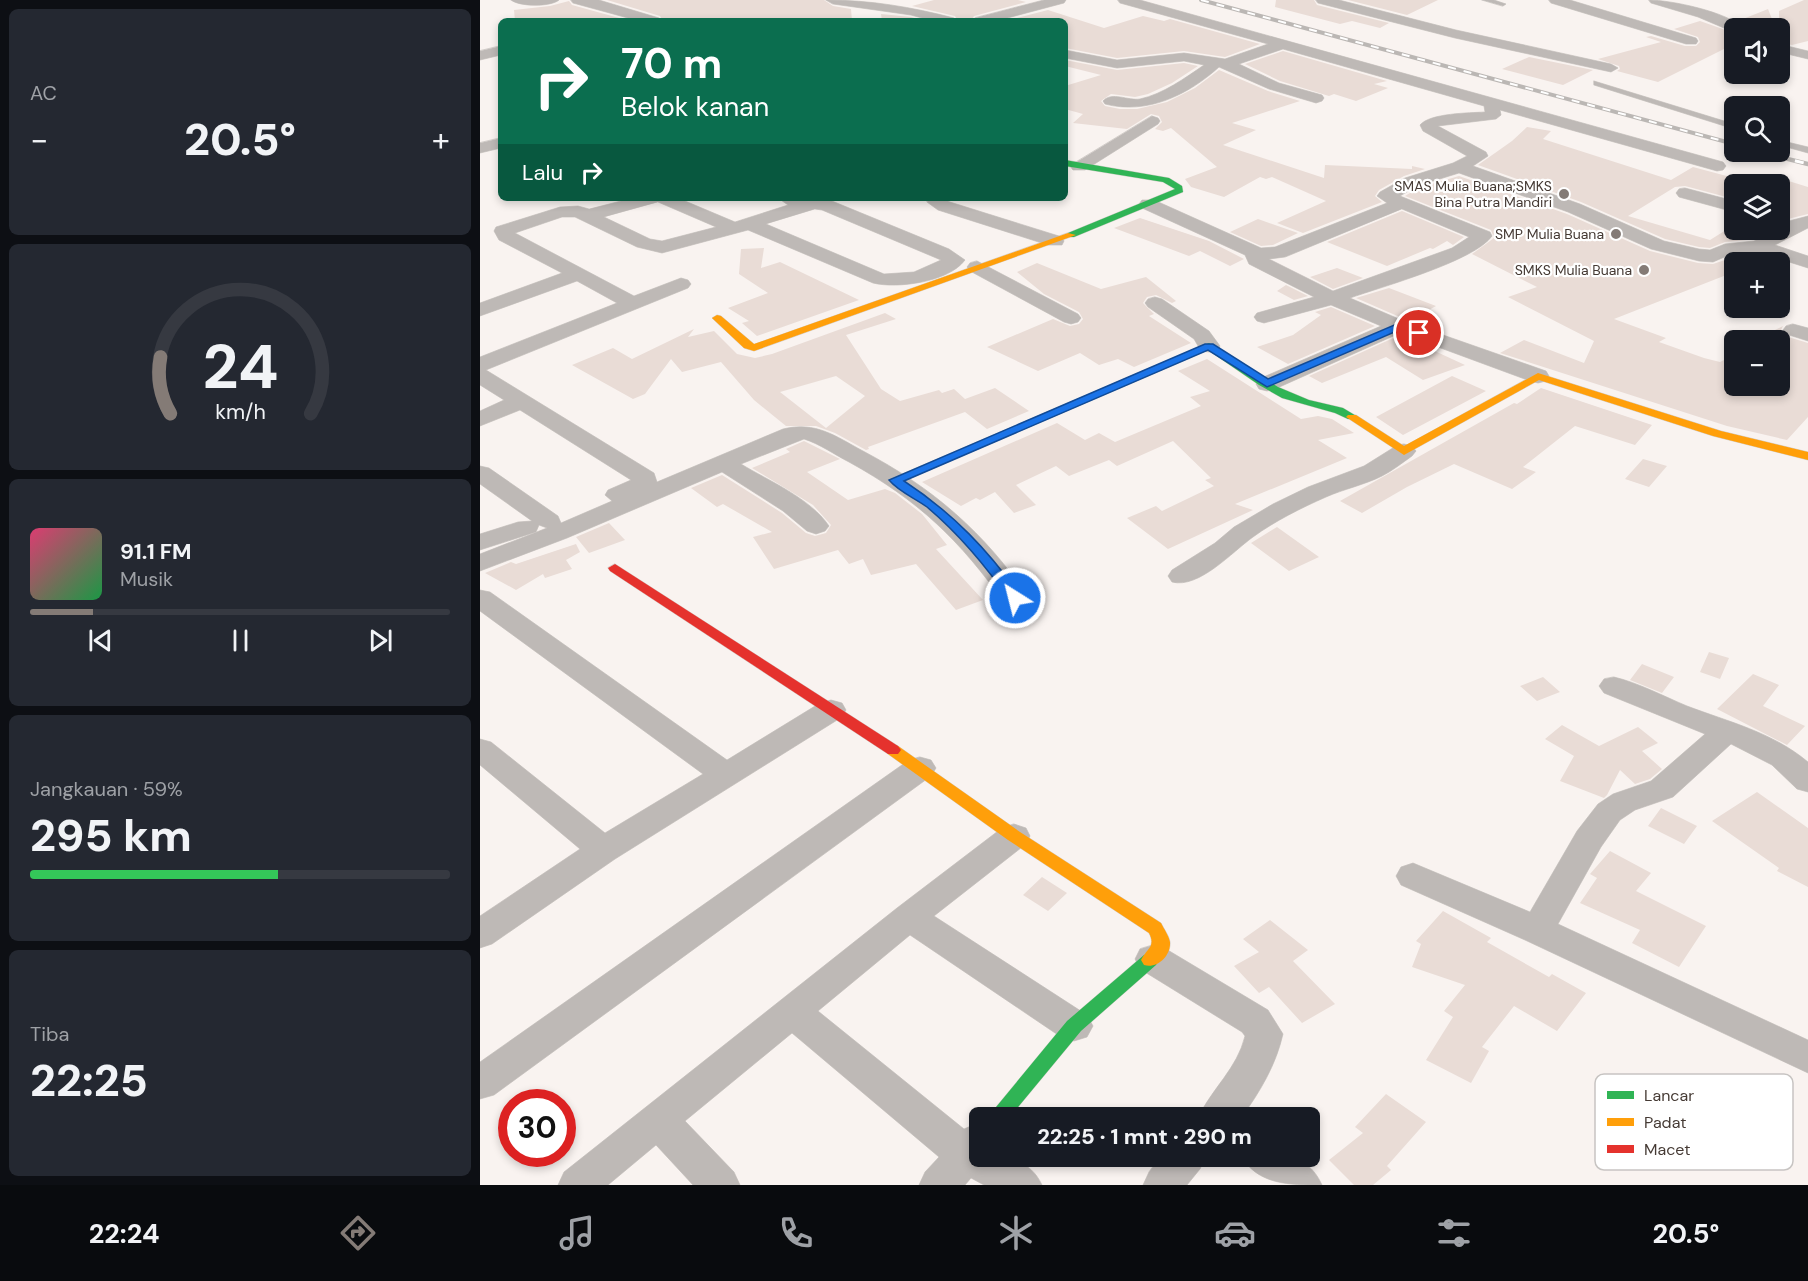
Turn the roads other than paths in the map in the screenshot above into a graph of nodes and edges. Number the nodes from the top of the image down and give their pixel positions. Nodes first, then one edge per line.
1 (518, 0) edge
2 (552, 0) edge
3 (833, 0) edge
4 (1059, 0) edge
5 (1125, 0) edge
6 (1323, 0) edge
7 (1485, 0) edge
8 (1556, 0) edge
9 (1656, 0) edge
10 (589, 1) edge
11 (859, 2) edge
12 (1395, 3) dead end
13 (1503, 4) dead end
14 (895, 9) junction
15 (1367, 11) junction
16 (625, 13) junction
17 (1703, 14) junction
18 (609, 18) edge
19 (643, 18) edge
20 (865, 18) dead end
21 (940, 18) edge
22 (991, 18) edge
23 (1724, 23) edge
24 (1655, 29) junction
25 (1691, 41) dead end
26 (1283, 44) junction
27 (498, 51) edge
28 (1790, 51) edge
29 (1068, 55) edge
30 (1808, 55) edge
31 (480, 56) edge
32 (1092, 60) junction
33 (1221, 63) junction
34 (1611, 68) dead end
35 (1068, 70) edge
36 (1597, 83) dead end
37 (1316, 98) dead end
38 (1111, 101) dead end
39 (1492, 104) junction
40 (1152, 122) dead end
41 (1724, 124) edge
42 (498, 144) edge
43 (1790, 145) edge
44 (480, 148) edge
45 (1808, 150) edge
46 (1072, 164) edge
47 (1717, 166) dead end
48 (1459, 167) junction
49 (1685, 193) dead end
50 (643, 201) edge
51 (671, 201) edge
52 (936, 201) edge
53 (795, 202) edge
54 (1402, 203) junction
55 (1148, 204) junction
56 (1724, 204) edge
57 (589, 215) junction
58 (1794, 223) edge
59 (741, 226) junction
60 (1055, 241) junction
61 (1759, 246) junction
62 (1255, 254) junction
63 (1808, 262) edge
64 (977, 267) junction
65 (578, 274) junction
66 (681, 284) dead end
67 (1332, 298) junction
68 (486, 302) edge
69 (633, 303) junction
70 (1155, 303) dead end
71 (1264, 317) dead end
72 (717, 318) dead end
73 (1071, 318) dead end
74 (1399, 326) junction
75 (1209, 346) junction
76 (480, 365) edge
77 (480, 375) edge
78 (1538, 376) junction
79 (1267, 384) junction
80 (521, 401) junction
81 (480, 419) edge
82 (1404, 451) junction
83 (1808, 456) edge
84 (725, 464) junction
85 (480, 473) edge
86 (895, 480) junction
87 (549, 520) junction
88 (816, 526) dead end
89 (480, 542) edge
90 (480, 562) edge
91 (615, 568) dead end
92 (1181, 576) dead end
93 (480, 598) edge
94 (1015, 598) dead end
95 (1614, 686) dead end
96 (831, 710) junction
97 (1728, 730) junction
98 (480, 749) edge
99 (920, 768) junction
100 (1804, 771) edge
101 (725, 774) junction
102 (1014, 836) junction
103 (603, 850) junction
104 (1413, 876) dead end
105 (909, 917) junction
106 (1537, 930) junction
107 (480, 934) edge
108 (1153, 959) junction
109 (793, 1012) junction
110 (1074, 1026) junction
111 (1808, 1058) edge
112 (480, 1083) edge
113 (1006, 1107) edge
114 (1226, 1107) edge
115 (659, 1121) junction
116 (969, 1144) edge
117 (969, 1151) edge
118 (999, 1167) edge
119 (1177, 1167) edge
120 (1277, 1167) edge
121 (578, 1185) edge
122 (720, 1185) edge
123 (939, 1185) edge
124 (1022, 1185) edge
125 (1163, 1185) edge
126 (1302, 1185) edge

1 - 2 street
3 - 11 street
4 - 22 street
5 - 26 street
6 - 15 street
7 - 13 lane
8 - 24 street
9 - 17 street
10 - 16 street
11 - 14 street
12 - 15 street
14 - 20 street
14 - 21 street
15 - 34 street
16 - 18 street
16 - 19 street
17 - 23 street
17 - 24 street
24 - 25 street
26 - 33 street
26 - 39 street
27 - 31 street
28 - 30 street
29 - 32 street
32 - 33 street
32 - 35 street
33 - 37 street
33 - 38 street
36 - 41 lane
39 - 47 street
39 - 48 street
40 - 46 street
42 - 44 street
43 - 45 lane
46 - 55 street
48 - 54 street
48 - 61 street
49 - 56 street
50 - 57 street
51 - 59 street
52 - 60 street
53 - 59 street
53 - 59 street
54 - 62 street
54 - 67 street
55 - 60 street
55 - 62 street
57 - 59 street
57 - 65 street
58 - 61 street
60 - 64 street
61 - 63 street
62 - 67 street
64 - 72 street
64 - 73 street
65 - 68 street
65 - 69 street
66 - 69 street
67 - 71 street
67 - 74 street
69 - 76 street
70 - 75 street
74 - 78 street
74 - 79 street
75 - 79 street
75 - 86 street
77 - 80 street
78 - 82 street
78 - 83 street
79 - 82 street
80 - 81 street
80 - 87 street
82 - 92 street
84 - 86 street
84 - 88 street
84 - 90 street
85 - 87 street
86 - 94 street
87 - 89 street
91 - 96 street
93 - 101 street
95 - 97 street
96 - 99 street
96 - 101 street
97 - 100 street
97 - 106 street
98 - 103 street
99 - 102 street
99 - 112 street
101 - 103 street
102 - 105 street
102 - 108 street
103 - 107 street
104 - 106 street
105 - 109 street
105 - 110 street
106 - 111 street
108 - 110 street
108 - 114 street
109 - 115 street
109 - 116 street
110 - 113 street
115 - 121 street
115 - 122 street
117 - 123 street
118 - 124 street
119 - 125 street
120 - 126 street

